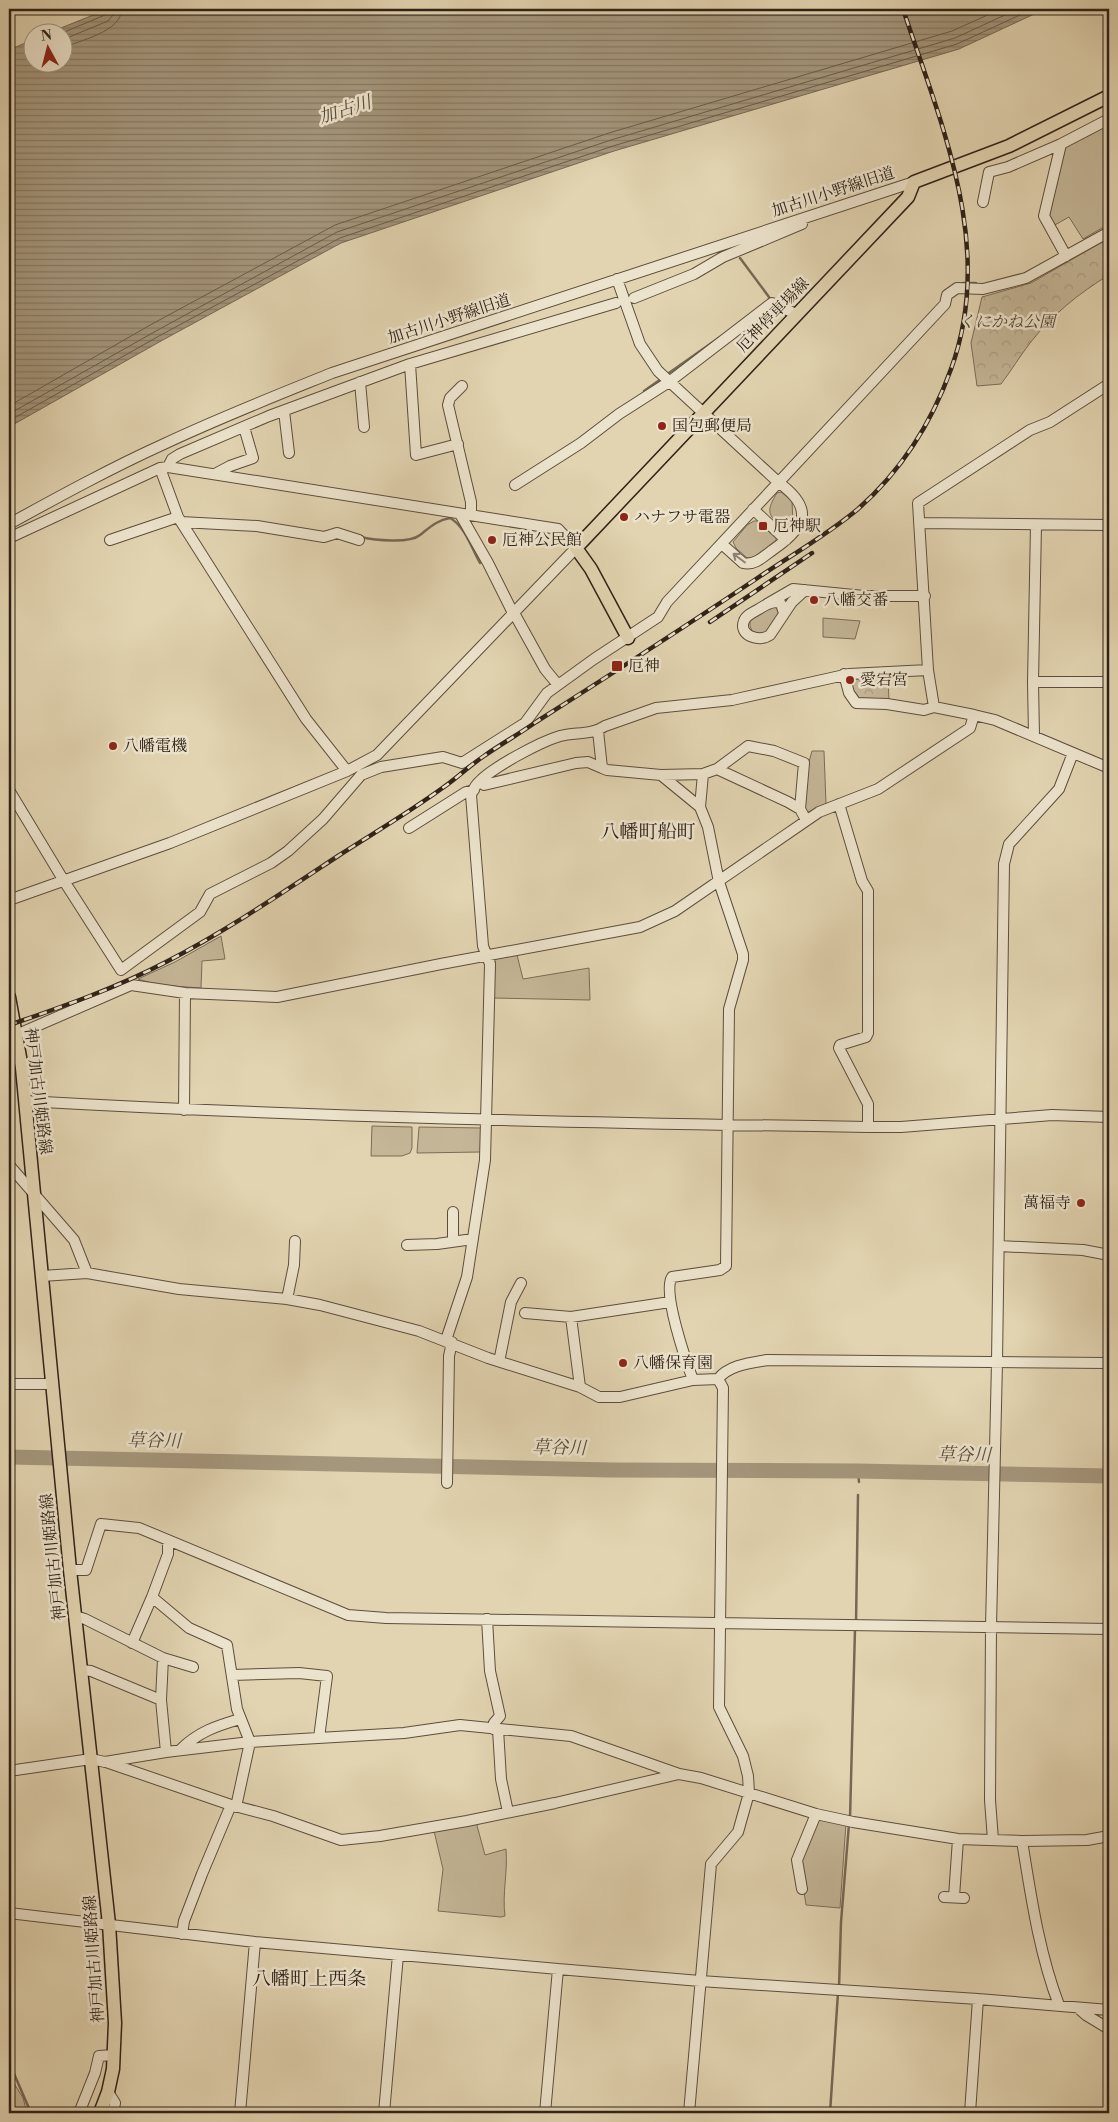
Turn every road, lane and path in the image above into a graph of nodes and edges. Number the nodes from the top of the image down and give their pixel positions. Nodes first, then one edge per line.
1 (1109, 96) edge
2 (1109, 120) edge
3 (1061, 144) junction
4 (914, 182) junction
5 (983, 202) dead end
6 (811, 215) junction
7 (1109, 232) edge
8 (1066, 256) junction
9 (617, 279) junction
10 (634, 298) dead end
11 (616, 303) dead end
12 (796, 314) junction
13 (410, 364) junction
14 (360, 382) junction
15 (669, 382) junction
16 (1109, 384) edge
17 (462, 386) dead end
18 (284, 411) junction
19 (703, 413) junction
20 (244, 427) junction
21 (364, 427) dead end
22 (458, 444) junction
23 (289, 453) dead end
24 (164, 467) junction
25 (215, 474) junction
26 (778, 482) junction
27 (514, 485) dead end
28 (753, 509) junction
29 (466, 514) junction
30 (180, 520) junction
31 (919, 523) junction
32 (9, 524) edge
33 (1036, 525) junction
34 (1109, 526) edge
35 (9, 538) edge
36 (110, 540) dead end
37 (358, 540) dead end
38 (786, 540) junction
39 (723, 544) junction
40 (576, 548) junction
41 (805, 590) junction
42 (925, 596) junction
43 (767, 604) junction
44 (784, 612) junction
45 (513, 613) junction
46 (628, 638) junction
47 (928, 670) junction
48 (844, 674) junction
49 (1033, 682) junction
50 (1109, 682) edge
51 (558, 686) junction
52 (934, 707) junction
53 (974, 715) junction
54 (598, 731) junction
55 (1034, 736) junction
56 (1072, 753) junction
57 (512, 760) junction
58 (602, 768) junction
59 (1109, 768) edge
60 (717, 769) junction
61 (359, 770) junction
62 (347, 771) junction
63 (703, 774) junction
64 (662, 775) junction
65 (520, 777) junction
66 (480, 781) junction
67 (9, 790) edge
68 (474, 790) junction
69 (839, 804) junction
70 (700, 807) junction
71 (800, 810) junction
72 (806, 820) junction
73 (409, 828) dead end
74 (64, 881) junction
75 (719, 882) junction
76 (9, 900) edge
77 (487, 956) junction
78 (185, 993) junction
79 (9, 997) edge
80 (13, 1036) edge
81 (25, 1101) junction
82 (184, 1110) junction
83 (1001, 1118) junction
84 (1109, 1118) edge
85 (487, 1121) junction
86 (727, 1125) junction
87 (868, 1127) junction
88 (9, 1164) edge
89 (34, 1195) junction
90 (453, 1212) dead end
91 (473, 1239) junction
92 (295, 1241) dead end
93 (454, 1242) junction
94 (407, 1245) dead end
95 (999, 1246) junction
96 (1109, 1255) edge
97 (87, 1273) junction
98 (42, 1276) junction
99 (521, 1283) dead end
100 (287, 1299) junction
101 (670, 1302) junction
102 (524, 1313) dead end
103 (571, 1317) junction
104 (449, 1341) junction
105 (498, 1361) junction
106 (997, 1362) junction
107 (1109, 1363) edge
108 (718, 1379) junction
109 (693, 1380) junction
110 (9, 1384) edge
111 (51, 1384) junction
112 (580, 1387) junction
113 (447, 1483) dead end
114 (168, 1540) junction
115 (70, 1570) junction
116 (152, 1597) junction
117 (75, 1616) junction
118 (487, 1619) junction
119 (720, 1623) junction
120 (991, 1627) junction
121 (1109, 1629) edge
122 (132, 1643) junction
123 (163, 1658) junction
124 (192, 1666) dead end
125 (81, 1670) junction
126 (232, 1674) junction
127 (161, 1700) junction
128 (240, 1719) junction
129 (496, 1729) junction
130 (319, 1738) junction
131 (250, 1742) junction
132 (180, 1750) junction
133 (166, 1752) junction
134 (91, 1759) junction
135 (105, 1762) junction
136 (9, 1771) edge
137 (679, 1774) junction
138 (749, 1793) junction
139 (233, 1806) junction
140 (508, 1812) junction
141 (816, 1814) junction
142 (1109, 1836) edge
143 (958, 1839) junction
144 (993, 1840) junction
145 (1022, 1842) junction
146 (802, 1889) dead end
147 (954, 1897) dead end
148 (9, 1913) edge
149 (109, 1924) junction
150 (182, 1934) junction
151 (255, 1942) junction
152 (398, 1955) junction
153 (558, 1969) junction
154 (700, 1981) junction
155 (978, 1999) junction
156 (1059, 2005) junction
157 (1078, 2008) junction
158 (1109, 2010) edge
159 (1109, 2028) edge
160 (114, 2056) junction
161 (108, 2092) junction
162 (79, 2113) edge
163 (100, 2113) edge
164 (113, 2113) edge
165 (240, 2113) edge
166 (384, 2113) edge
167 (545, 2113) edge
168 (689, 2113) edge
169 (970, 2113) edge

1 - 4 main road
2 - 3 street
3 - 5 street
3 - 8 street
4 - 6 street, 加古川小野線旧道
4 - 12 main road, 厄神停車場線
6 - 9 street, 加古川小野線旧道
6 - 10 street
7 - 8 street
8 - 26 street
9 - 15 street
9 - 32 street, 加古川小野線旧道
11 - 13 street
12 - 15 street
12 - 19 main road, 厄神停車場線
13 - 14 street
13 - 22 street
14 - 18 street
14 - 21 street
15 - 19 street
15 - 27 street
16 - 31 street
17 - 22 street
18 - 20 street
18 - 23 street
19 - 26 street
19 - 40 main road, 厄神停車場線
20 - 24 street
20 - 25 street
22 - 29 street
24 - 25 street
24 - 30 street
24 - 35 street
25 - 29 street
26 - 28 street
26 - 38 street
28 - 38 street
28 - 39 street
29 - 40 street
29 - 45 street
30 - 36 street
30 - 37 street
30 - 62 street
31 - 33 street
31 - 42 street
33 - 34 street
33 - 49 street
38 -> 39 street
39 - 46 street
40 - 45 street
40 - 46 main road
41 - 42 street
41 - 43 street
41 - 44 street
42 - 47 street
43 - 44 street
43 - 44 street
45 - 51 street
45 - 61 street
46 - 51 street
47 - 48 street
47 - 52 street
48 - 52 street
48 - 54 street
49 - 50 street
49 - 55 street
51 - 61 street
52 - 53 street
53 - 55 street
53 - 69 street
54 - 57 street
54 - 58 street
55 - 56 street
56 - 59 street
56 - 83 street
57 - 65 street
57 - 66 street
58 - 64 street
58 - 65 street
60 - 63 street
60 - 71 street
60 - 71 street
61 - 62 street
61 - 74 street
62 - 74 street
63 - 64 street
63 - 70 street
64 - 70 street
65 - 66 street
66 - 68 street
67 - 74 street
68 - 73 street
68 - 77 street
69 - 72 street
69 - 87 street
70 - 75 street
71 - 72 street
72 - 75 street
74 - 76 street
75 - 77 street
75 - 86 street
77 - 78 street
77 - 85 street
78 - 80 street
78 - 82 street
79 - 80 main road, 神戸加古川姫路線
80 - 81 main road, 神戸加古川姫路線
81 - 82 street
81 - 89 main road, 神戸加古川姫路線
82 - 85 street
83 - 84 street
83 - 87 street
83 - 95 street
85 - 86 street
85 - 91 street
86 - 87 street
86 - 101 street
88 - 89 street
89 - 97 street
89 - 98 main road, 神戸加古川姫路線
90 - 93 street
91 - 93 street
91 - 104 street
92 - 100 street
93 - 94 street
95 - 96 street
95 - 106 street
97 - 98 street
97 - 100 street
98 - 111 main road, 神戸加古川姫路線
99 - 105 street
100 - 104 street
101 - 103 street
101 - 109 street
102 - 103 street
103 - 112 street
104 - 105 street
104 - 113 street
105 - 112 street
106 - 107 street
106 - 108 street
106 - 120 street
108 - 109 street
108 - 119 street
109 - 112 street
110 - 111 street
111 - 115 main road, 神戸加古川姫路線
114 - 115 street
114 - 116 street
114 - 118 street
115 - 117 main road, 神戸加古川姫路線
116 - 122 street
116 - 126 street
117 - 122 street
117 - 125 main road, 神戸加古川姫路線
118 - 119 street
118 - 129 street
119 - 120 street
119 - 138 street
120 - 121 street
120 - 144 street
122 - 123 street
123 - 124 street
123 - 127 street
125 - 127 street
125 - 134 main road, 神戸加古川姫路線
126 - 128 street
126 - 130 street
127 - 133 street
128 - 131 street
128 - 132 street
129 - 130 street
129 - 137 street
129 - 140 street
130 - 131 street
131 - 132 street
131 - 139 street
132 - 133 street
133 - 135 street
134 - 135 street
134 - 136 street
134 - 149 main road, 神戸加古川姫路線
135 - 139 street
137 - 138 street
137 - 140 street
138 - 141 street
138 - 154 street
139 - 140 street
139 - 150 street
141 - 143 street
141 - 146 street
142 - 145 street
143 - 144 street
143 - 147 street
144 - 145 street
145 - 156 street
148 - 149 street
149 - 150 street
149 - 160 main road, 神戸加古川姫路線
150 - 151 street
151 - 152 street
151 - 165 street
152 - 153 street
152 - 166 street
153 - 154 street
153 - 167 street
154 - 155 street
154 - 168 street
155 - 156 street
155 - 169 street
156 - 157 street
157 - 158 street
157 - 159 street
160 - 161 main road, 神戸加古川姫路線
160 - 162 street
161 - 163 main road, 神戸加古川姫路線
161 - 164 street

